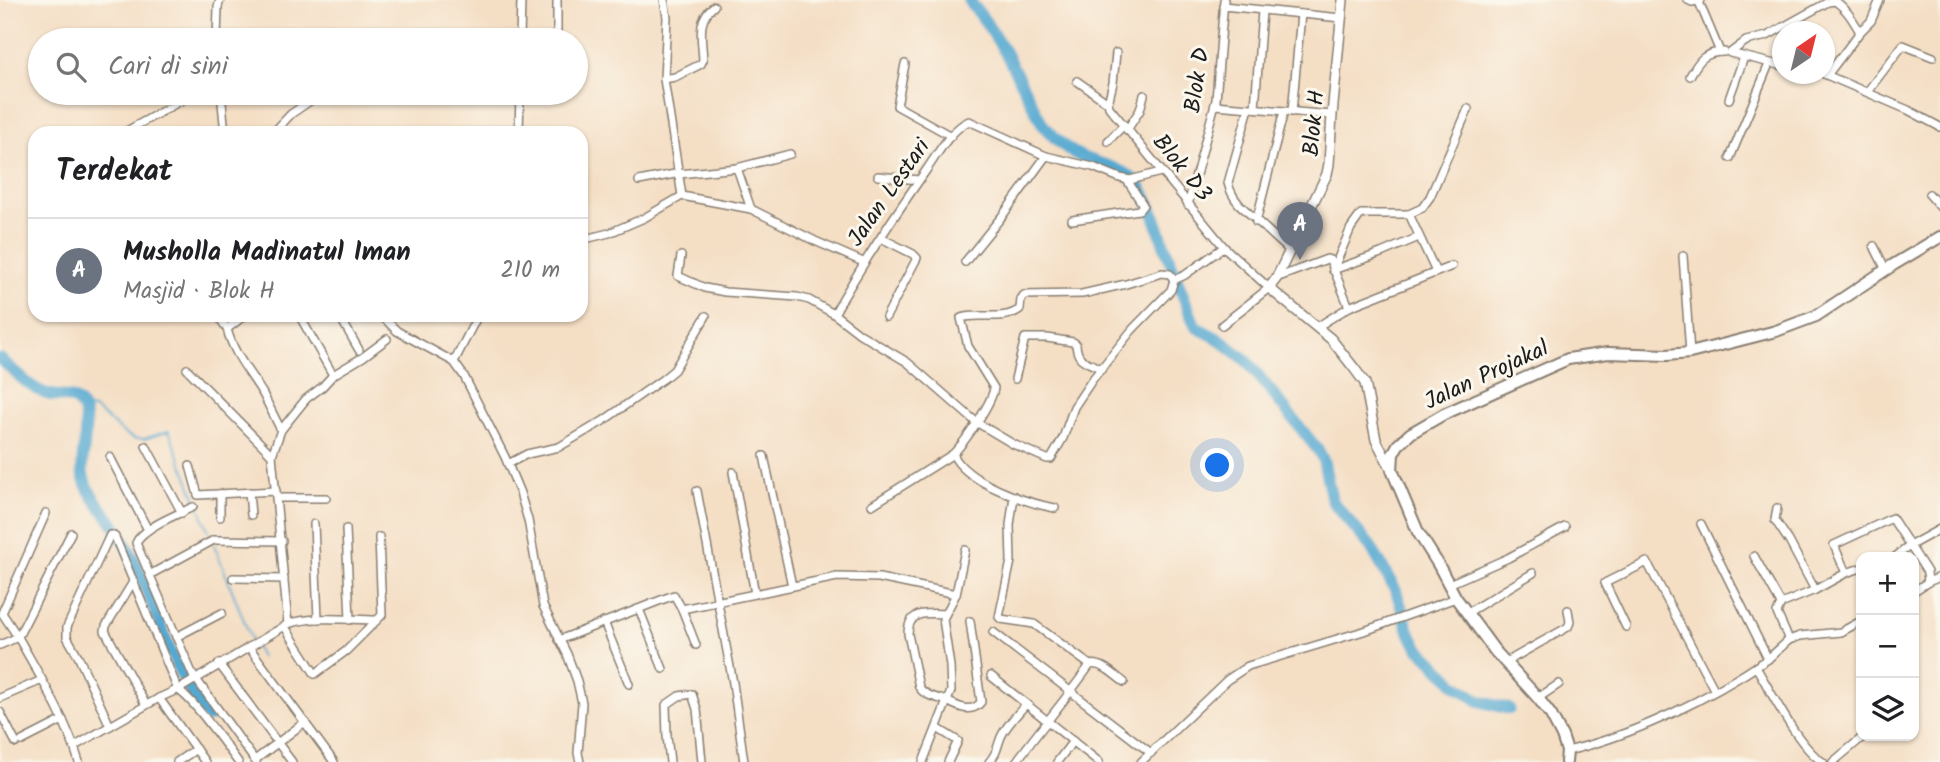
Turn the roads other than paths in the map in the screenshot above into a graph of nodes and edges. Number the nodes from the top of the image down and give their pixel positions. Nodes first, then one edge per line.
1 (220, 0) edge
2 (521, 0) edge
3 (557, 0) edge
4 (664, 0) edge
5 (1343, 0) edge
6 (1688, 0) edge
7 (1880, 0) edge
8 (1700, 1) edge
9 (1834, 1) edge
10 (1223, 3) edge
11 (713, 6) dead end
12 (1262, 11) junction
13 (1301, 14) junction
14 (1341, 18) junction
15 (217, 28) edge
16 (520, 28) edge
17 (557, 28) edge
18 (1860, 32) junction
19 (1720, 52) junction
20 (1116, 53) dead end
21 (1730, 53) junction
22 (1744, 57) junction
23 (1933, 57) dead end
24 (1835, 63) edge
25 (905, 64) dead end
26 (1769, 64) junction
27 (1772, 64) edge
28 (1690, 76) dead end
29 (1835, 78) edge
30 (664, 79) junction
31 (1077, 81) dead end
32 (1867, 92) junction
33 (1144, 94) dead end
34 (1729, 99) dead end
35 (1108, 103) junction
36 (173, 105) edge
37 (222, 105) edge
38 (304, 105) edge
39 (520, 105) edge
40 (1215, 105) junction
41 (1252, 108) junction
42 (1468, 109) dead end
43 (1288, 111) junction
44 (1332, 116) junction
45 (136, 126) edge
46 (224, 126) edge
47 (280, 126) edge
48 (519, 126) edge
49 (1940, 127) edge
50 (1125, 128) junction
51 (951, 136) junction
52 (1108, 141) dead end
53 (790, 154) dead end
54 (1046, 156) junction
55 (1730, 158) dead end
56 (737, 167) junction
57 (1161, 172) junction
58 (680, 173) junction
59 (878, 176) dead end
60 (919, 180) junction
61 (1129, 180) junction
62 (639, 181) dead end
63 (1929, 194) dead end
64 (682, 196) junction
65 (1188, 205) junction
66 (1940, 207) edge
67 (751, 209) junction
68 (1409, 214) junction
69 (1072, 220) dead end
70 (1256, 222) junction
71 (1419, 237) junction
72 (1940, 237) edge
73 (588, 238) edge
74 (881, 238) junction
75 (1874, 246) dead end
76 (1224, 247) junction
77 (1289, 250) junction
78 (681, 256) dead end
79 (1683, 256) dead end
80 (863, 262) junction
81 (965, 262) dead end
82 (1452, 266) dead end
83 (1333, 270) junction
84 (1886, 270) junction
85 (1436, 272) junction
86 (1175, 279) junction
87 (1276, 279) junction
88 (1269, 288) junction
89 (1349, 307) junction
90 (834, 314) junction
91 (706, 316) dead end
92 (886, 317) dead end
93 (222, 322) edge
94 (236, 322) edge
95 (303, 322) edge
96 (343, 322) edge
97 (387, 322) edge
98 (474, 322) edge
99 (1222, 324) dead end
100 (1317, 327) junction
101 (227, 329) junction
102 (387, 339) dead end
103 (359, 350) dead end
104 (1689, 353) junction
105 (454, 362) junction
106 (187, 369) dead end
107 (1102, 369) junction
108 (333, 375) junction
109 (1015, 379) dead end
110 (976, 422) junction
111 (281, 430) junction
112 (146, 446) dead end
113 (953, 454) junction
114 (272, 456) junction
115 (764, 456) dead end
116 (110, 457) dead end
117 (508, 464) junction
118 (190, 466) dead end
119 (1392, 470) junction
120 (733, 472) dead end
121 (697, 491) dead end
122 (249, 492) junction
123 (220, 494) junction
124 (277, 494) junction
125 (1014, 496) junction
126 (326, 498) dead end
127 (872, 505) dead end
128 (193, 507) dead end
129 (1055, 508) dead end
130 (1777, 508) dead end
131 (46, 513) dead end
132 (182, 513) junction
133 (251, 515) dead end
134 (220, 517) dead end
135 (314, 524) dead end
136 (1700, 524) dead end
137 (1565, 527) dead end
138 (346, 529) dead end
139 (1940, 529) edge
140 (148, 530) junction
141 (71, 533) dead end
142 (379, 537) dead end
143 (282, 541) junction
144 (1911, 545) junction
145 (965, 550) dead end
146 (1902, 552) edge
147 (1755, 556) dead end
148 (1856, 570) edge
149 (1534, 573) dead end
150 (1846, 573) junction
151 (150, 574) junction
152 (1940, 577) edge
153 (233, 578) dead end
154 (284, 579) junction
155 (134, 582) junction
156 (1928, 582) junction
157 (1449, 584) junction
158 (792, 586) junction
159 (1919, 588) edge
160 (1815, 590) junction
161 (755, 594) junction
162 (956, 594) junction
163 (1456, 598) junction
164 (719, 601) junction
165 (1781, 604) junction
166 (639, 609) junction
167 (682, 609) junction
168 (1568, 610) dead end
169 (1, 612) edge
170 (222, 613) dead end
171 (1467, 613) junction
172 (945, 614) junction
173 (318, 619) junction
174 (349, 620) junction
175 (377, 620) junction
176 (970, 621) dead end
177 (604, 622) junction
178 (1856, 624) edge
179 (286, 625) junction
180 (1626, 627) dead end
181 (993, 632) dead end
182 (18, 637) junction
183 (176, 637) junction
184 (559, 640) junction
185 (1789, 640) junction
186 (0, 645) edge
187 (696, 646) dead end
188 (249, 647) junction
189 (1768, 659) junction
190 (1506, 662) junction
191 (219, 664) junction
192 (1090, 665) junction
193 (1756, 667) junction
194 (663, 669) dead end
195 (991, 676) dead end
196 (42, 680) junction
197 (195, 680) junction
198 (1124, 682) dead end
199 (629, 684) dead end
200 (1559, 684) dead end
201 (179, 689) junction
202 (1715, 691) junction
203 (1071, 692) junction
204 (0, 698) edge
205 (159, 698) junction
206 (1538, 698) junction
207 (947, 701) junction
208 (1026, 704) junction
209 (146, 705) junction
210 (0, 712) edge
211 (63, 720) junction
212 (1046, 721) junction
213 (305, 722) junction
214 (110, 726) junction
215 (937, 728) junction
216 (1073, 741) junction
217 (1858, 741) edge
218 (278, 743) junction
219 (75, 746) junction
220 (196, 748) junction
221 (1151, 753) junction
222 (1567, 757) edge
223 (256, 761) edge
224 (79, 762) edge
225 (177, 762) edge
226 (205, 762) edge
227 (238, 762) edge
228 (292, 762) edge
229 (334, 762) edge
230 (580, 762) edge
231 (670, 762) edge
232 (702, 762) edge
233 (744, 762) edge
234 (923, 762) edge
235 (948, 762) edge
236 (989, 762) edge
237 (1016, 762) edge
238 (1057, 762) edge
239 (1099, 762) edge
240 (1141, 762) edge
241 (1823, 762) edge
242 (1833, 762) edge

1 - 15 street
2 - 16 street
3 - 17 street
4 - 30 street
5 - 14 street, Blok H
6 - 8 street
7 - 18 street
8 - 19 street
9 - 18 street
9 - 21 street
10 - 12 street
10 - 40 street, Blok D
11 - 30 street
12 - 13 street
12 - 41 street
13 - 14 street
13 - 43 street
14 - 44 street, Blok H
18 - 24 street
19 - 21 street
19 - 28 street
20 - 35 street
21 - 22 street
22 - 26 street
22 - 34 street
23 - 32 street
25 - 51 street
26 - 27 street
26 - 55 street
29 - 32 street
30 - 58 street
31 - 35 street, Blok D3
32 - 49 street
33 - 50 street
35 - 50 street, Blok D3
36 - 45 street
37 - 46 street
38 - 47 street
39 - 48 street
40 - 41 street
40 - 65 street, Blok D
41 - 43 street
41 - 70 street
42 - 68 street
43 - 44 street
43 - 70 street
44 - 77 street, Blok H
50 - 52 street
50 - 57 street, Blok D3
51 - 54 street, Jalan Lestari
51 - 60 street, Jalan Lestari
53 - 56 street
54 - 61 street, Jalan Lestari
54 - 81 street
56 - 58 street
56 - 67 street
57 - 61 street
57 - 65 street, Blok D3
58 - 62 street
58 - 64 street
59 - 60 street
60 - 74 street, Jalan Lestari
61 - 69 street
63 - 66 street
64 - 67 street
64 - 73 street
65 - 76 street, Blok D3
67 - 80 street
68 - 71 street
68 - 83 street
70 - 77 street
71 - 83 street
71 - 85 street
72 - 84 main road, Jalan Projakal
74 - 80 street, Jalan Lestari
74 - 92 street
75 - 84 street
76 - 86 street
76 - 88 street, Blok D3
77 - 87 street, Blok H
78 - 90 street
79 - 104 street
80 - 90 street, Jalan Lestari
82 - 85 street
83 - 87 street
83 - 89 street
84 - 104 main road, Jalan Projakal
85 - 89 street
86 - 107 street
86 - 110 street
87 - 88 street, Blok H
88 - 99 street
88 - 100 street
89 - 100 street
90 - 110 street
91 - 117 street
93 - 101 street
94 - 101 street
95 - 108 street
96 - 103 street
97 - 105 street
98 - 105 street
100 - 119 street
101 - 111 street
102 - 108 street
104 - 119 main road, Jalan Projakal
105 - 117 street
106 - 114 street
107 - 109 street
107 - 110 street
108 - 111 street
110 - 113 street
111 - 114 street
112 - 132 street
113 - 125 street
113 - 127 street
114 - 124 street
115 - 158 street
116 - 140 street
117 - 184 street
118 - 123 street
119 - 157 main road
120 - 161 street
121 - 164 street
122 - 123 street
122 - 124 street
122 - 133 street
123 - 134 street
124 - 126 street
124 - 143 street
125 - 129 street
125 - 192 street
128 - 132 street
130 - 160 street
131 - 169 street
132 - 140 street
135 - 173 street
136 - 189 street
137 - 157 street
138 - 174 street
139 - 144 street
140 - 151 street
141 - 182 street
142 - 175 street
143 - 151 street
143 - 154 street
144 - 146 street
144 - 150 street
144 - 156 street
145 - 162 street
147 - 165 street
148 - 150 street
149 - 171 street
150 - 160 street
151 - 183 street
152 - 156 street
153 - 154 street
154 - 179 street
155 - 201 street
155 - 209 street
155 - 214 street
156 - 159 street
157 - 163 main road
158 - 161 street
158 - 162 street
160 - 165 street
161 - 164 street
162 - 172 street
163 - 171 main road
163 - 221 street
164 - 167 street
164 - 233 street
165 - 185 street
166 - 167 street
166 - 177 street
166 - 194 street
167 - 187 street
168 - 190 street
169 - 182 street
170 - 183 street
171 - 190 main road
172 - 207 street
172 - 207 street
173 - 174 street
173 - 179 street
174 - 175 street
175 - 179 street
176 - 207 street
177 - 184 street
177 - 199 street
178 - 185 street
179 - 188 street
180 - 202 street
181 - 203 street
182 - 186 street
182 - 196 street
183 - 197 street
184 - 230 street
185 - 189 street
188 - 191 street
188 - 213 street
189 - 193 street
190 - 206 main road
191 - 197 street
191 - 218 street
192 - 198 street
192 - 203 street
193 - 202 street
193 - 241 street
195 - 208 street
196 - 204 street
196 - 211 street
197 - 201 street
197 - 223 street
200 - 206 street
201 - 205 street
201 - 227 street
202 - 222 street
203 - 212 street
203 - 221 street
205 - 209 street
205 - 220 street
206 - 222 main road
207 - 215 street
208 - 212 street
208 - 236 street
209 - 214 street
210 - 211 street
211 - 219 street
212 - 216 street
212 - 237 street
213 - 218 street
213 - 229 street
214 - 219 street
215 - 234 street
215 - 235 street
216 - 238 street
216 - 239 street
217 - 242 street
218 - 223 street
218 - 228 street
219 - 224 street
220 - 225 street
220 - 226 street
221 - 240 street
231 - 232 street

